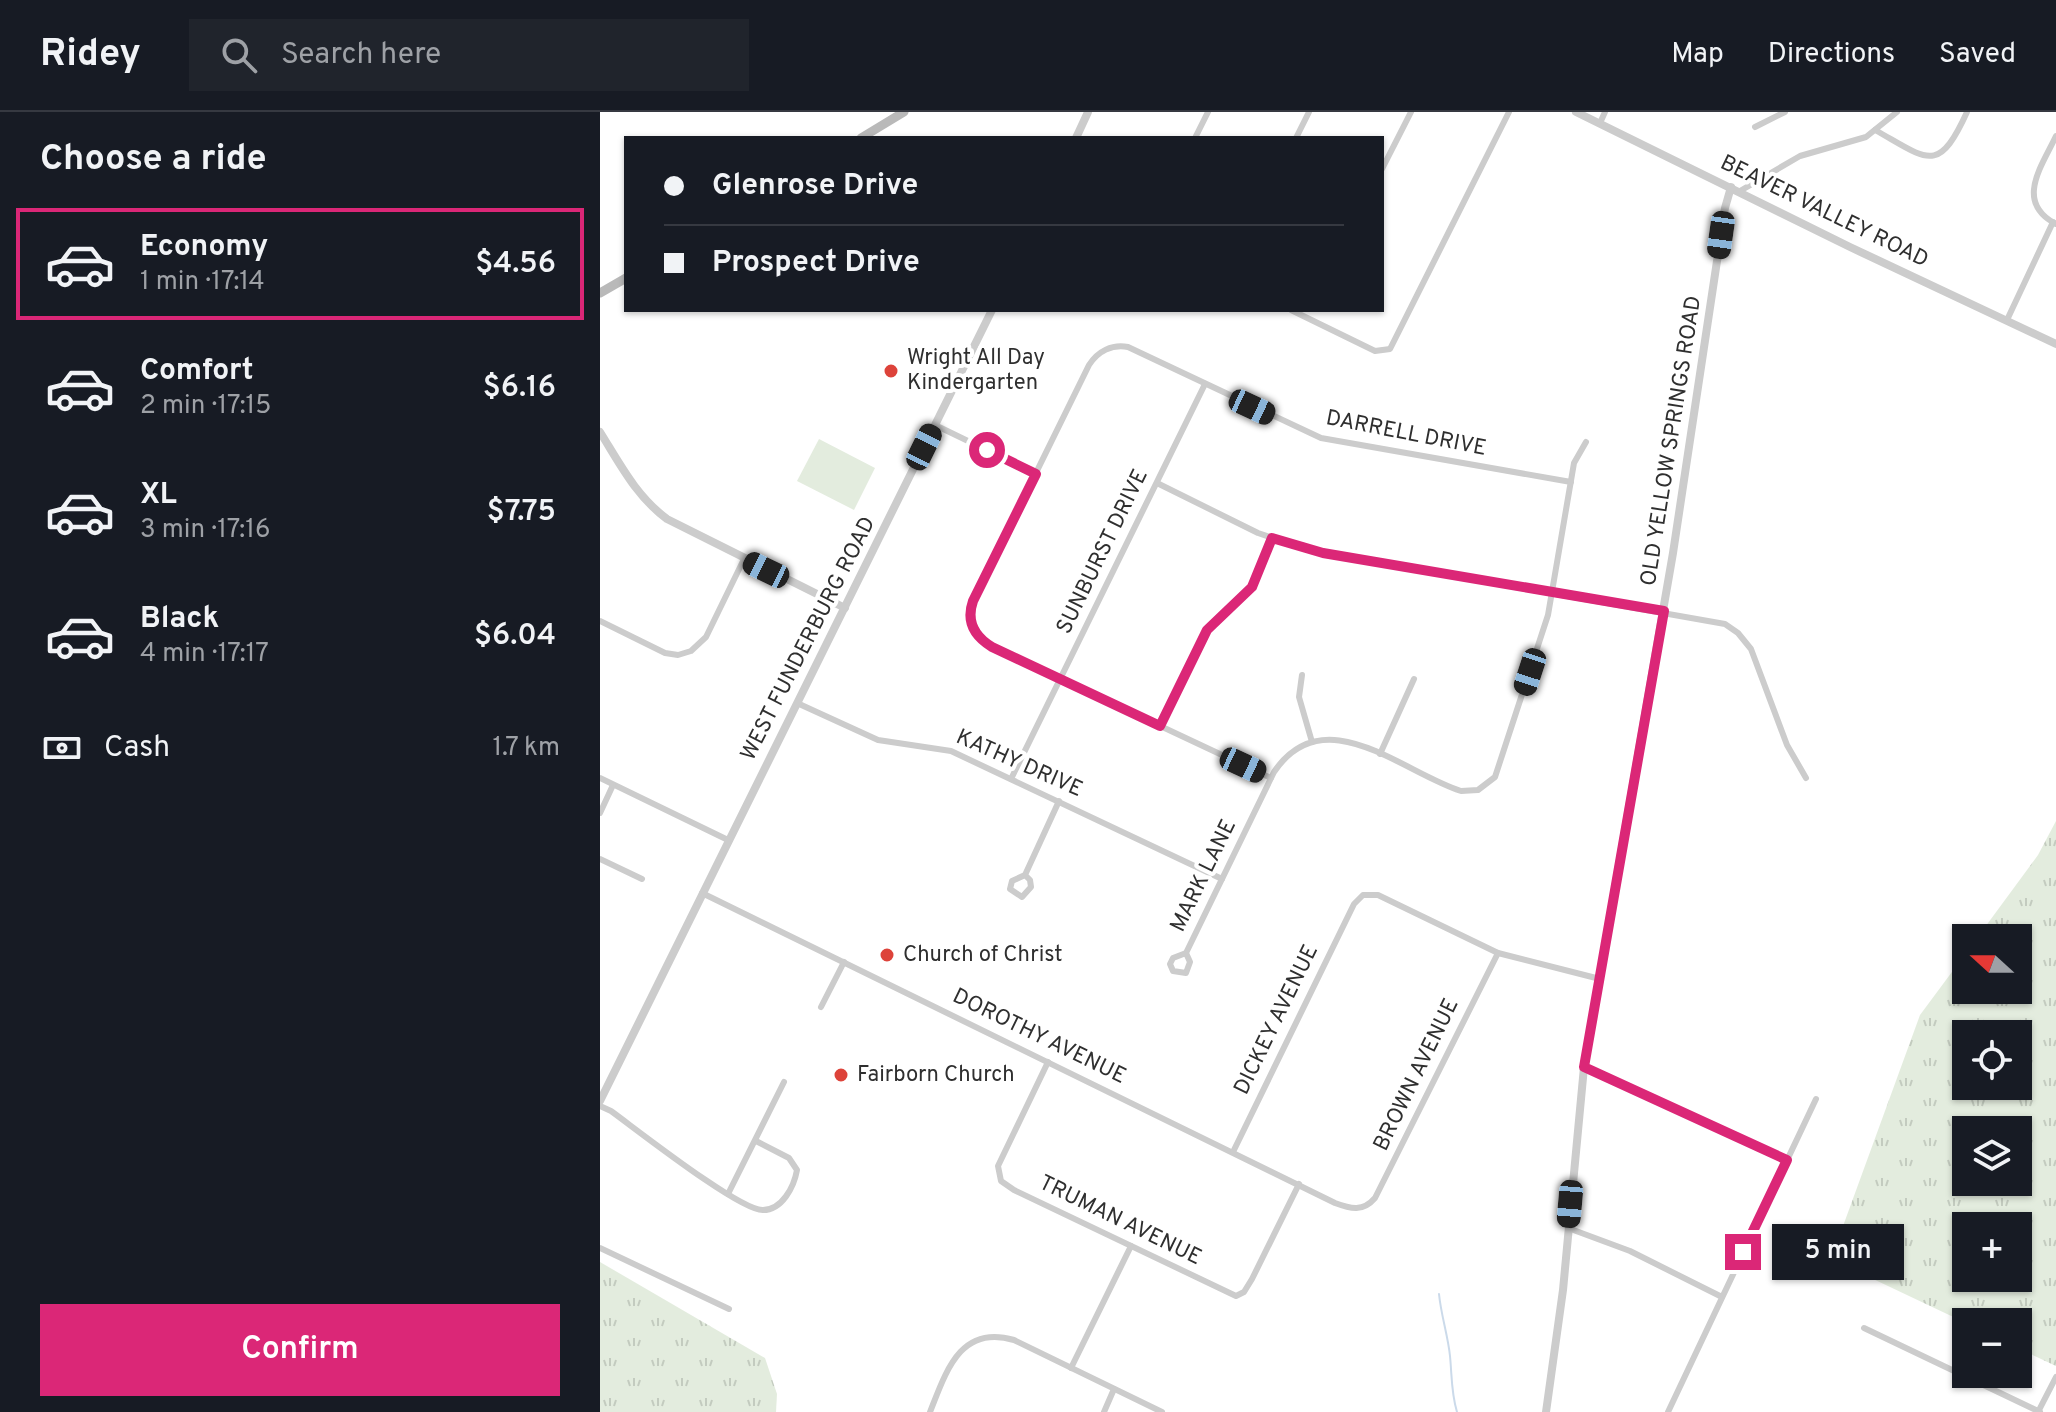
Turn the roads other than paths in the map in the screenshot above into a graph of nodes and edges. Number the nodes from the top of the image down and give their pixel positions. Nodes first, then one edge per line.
1 (904, 112) edge
2 (1088, 112) edge
3 (1208, 112) edge
4 (1309, 112) edge
5 (1411, 112) edge
6 (1509, 112) edge
7 (1576, 112) edge
8 (1605, 112) edge
9 (1785, 112) edge
10 (1897, 112) edge
11 (1967, 112) edge
12 (1600, 123) junction
13 (1755, 127) dead end
14 (1875, 130) junction
15 (864, 136) edge
16 (1077, 136) edge
17 (1196, 136) edge
18 (1297, 136) edge
19 (2056, 136) edge
20 (1384, 165) edge
21 (1735, 189) junction
22 (2054, 223) edge
23 (624, 279) edge
24 (600, 293) edge
25 (991, 312) edge
26 (1295, 312) edge
27 (1311, 312) edge
28 (1308, 318) junction
29 (2007, 320) junction
30 (2056, 344) edge
31 (1205, 384) junction
32 (935, 425) junction
33 (600, 432) edge
34 (1586, 442) dead end
35 (1036, 474) junction
36 (1571, 482) junction
37 (1157, 483) junction
38 (1272, 538) junction
39 (744, 559) junction
40 (1553, 592) junction
41 (845, 608) junction
42 (1664, 611) junction
43 (600, 621) edge
44 (1302, 675) dead end
45 (1060, 679) junction
46 (1414, 679) dead end
47 (797, 703) junction
48 (1160, 726) junction
49 (1312, 742) junction
50 (1380, 754) junction
51 (600, 778) edge
52 (1271, 778) junction
53 (1806, 778) dead end
54 (1011, 779) junction
55 (613, 785) junction
56 (1059, 801) junction
57 (600, 813) edge
58 (728, 840) junction
59 (600, 859) edge
60 (1025, 875) dead end
61 (642, 879) dead end
62 (1222, 879) junction
63 (702, 893) junction
64 (1186, 953) dead end
65 (1498, 953) junction
66 (844, 962) junction
67 (1600, 979) junction
68 (821, 1007) dead end
69 (1048, 1062) junction
70 (1584, 1067) junction
71 (784, 1082) dead end
72 (1816, 1099) dead end
73 (600, 1104) edge
74 (756, 1141) junction
75 (1233, 1152) junction
76 (1787, 1160) junction
77 (1299, 1184) junction
78 (728, 1194) junction
79 (1362, 1208) joint
80 (1568, 1228) junction
81 (1131, 1246) junction
82 (600, 1248) edge
83 (1722, 1297) junction
84 (729, 1309) dead end
85 (1864, 1328) dead end
86 (1071, 1368) junction
87 (2056, 1377) edge
88 (1114, 1389) junction
89 (930, 1412) edge
90 (1104, 1412) edge
91 (1162, 1412) edge
92 (1546, 1412) edge
93 (1668, 1412) edge
94 (2039, 1412) edge

1 - 15 main road
2 - 16 street
3 - 17 street
4 - 18 street
5 - 20 street
6 - 28 street
7 - 12 street, BEAVER VALLEY ROAD
8 - 12 street
9 - 13 street
10 - 14 street
11 - 14 street
12 - 21 street, BEAVER VALLEY ROAD
14 - 21 street
19 - 22 street
21 - 29 street, BEAVER VALLEY ROAD
21 - 42 street, OLD YELLOW SPRINGS ROAD
22 - 29 street
23 - 24 main road
25 - 32 street, WEST FUNDERBURG ROAD
26 - 28 street
27 - 28 street
29 - 30 street, BEAVER VALLEY ROAD
31 - 35 street, DARRELL DRIVE
31 - 36 street, DARRELL DRIVE
31 - 37 street, SUNBURST DRIVE
32 - 35 street
32 - 41 street, WEST FUNDERBURG ROAD
33 - 39 street
34 - 36 street
35 - 45 street
36 - 40 street
37 - 38 street
37 - 45 street, SUNBURST DRIVE
38 - 40 street
38 - 48 street
39 - 41 street
39 - 43 street
40 - 42 street
40 - 50 street
41 - 47 street, WEST FUNDERBURG ROAD
42 - 53 street
42 - 67 street, OLD YELLOW SPRINGS ROAD
44 - 49 street
45 - 48 street
45 - 54 street, SUNBURST DRIVE
46 - 50 street
47 - 54 street, KATHY DRIVE
47 - 58 street, WEST FUNDERBURG ROAD
48 - 52 street
49 - 50 street
49 - 52 street, MARK LANE
51 - 55 street
52 - 62 street, MARK LANE
54 - 56 street, KATHY DRIVE
55 - 57 street
55 - 58 street
56 - 60 street
56 - 62 street, KATHY DRIVE
58 - 63 street, WEST FUNDERBURG ROAD
59 - 61 street
62 - 64 street, MARK LANE
63 - 66 street, DOROTHY AVENUE
63 - 73 street, WEST FUNDERBURG ROAD
65 - 67 street
65 - 75 street, DICKEY AVENUE
65 - 79 street, BROWN AVENUE
66 - 68 street
66 - 69 street, DOROTHY AVENUE
67 - 70 street, OLD YELLOW SPRINGS ROAD
69 - 75 street, DOROTHY AVENUE
69 - 81 street, TRUMAN AVENUE
70 - 76 street
70 - 80 street, OLD YELLOW SPRINGS ROAD
71 - 74 street
72 - 76 street
73 - 78 street
74 - 78 street
74 - 78 street
75 - 77 street, DOROTHY AVENUE
76 - 83 street
77 - 79 street, DOROTHY AVENUE
77 - 81 street, TRUMAN AVENUE
80 - 83 street
80 - 92 street, OLD YELLOW SPRINGS ROAD
81 - 86 street
82 - 84 street
83 - 93 street
85 - 94 street
86 - 88 street
86 - 89 street
87 - 94 street
88 - 90 street
88 - 91 street

